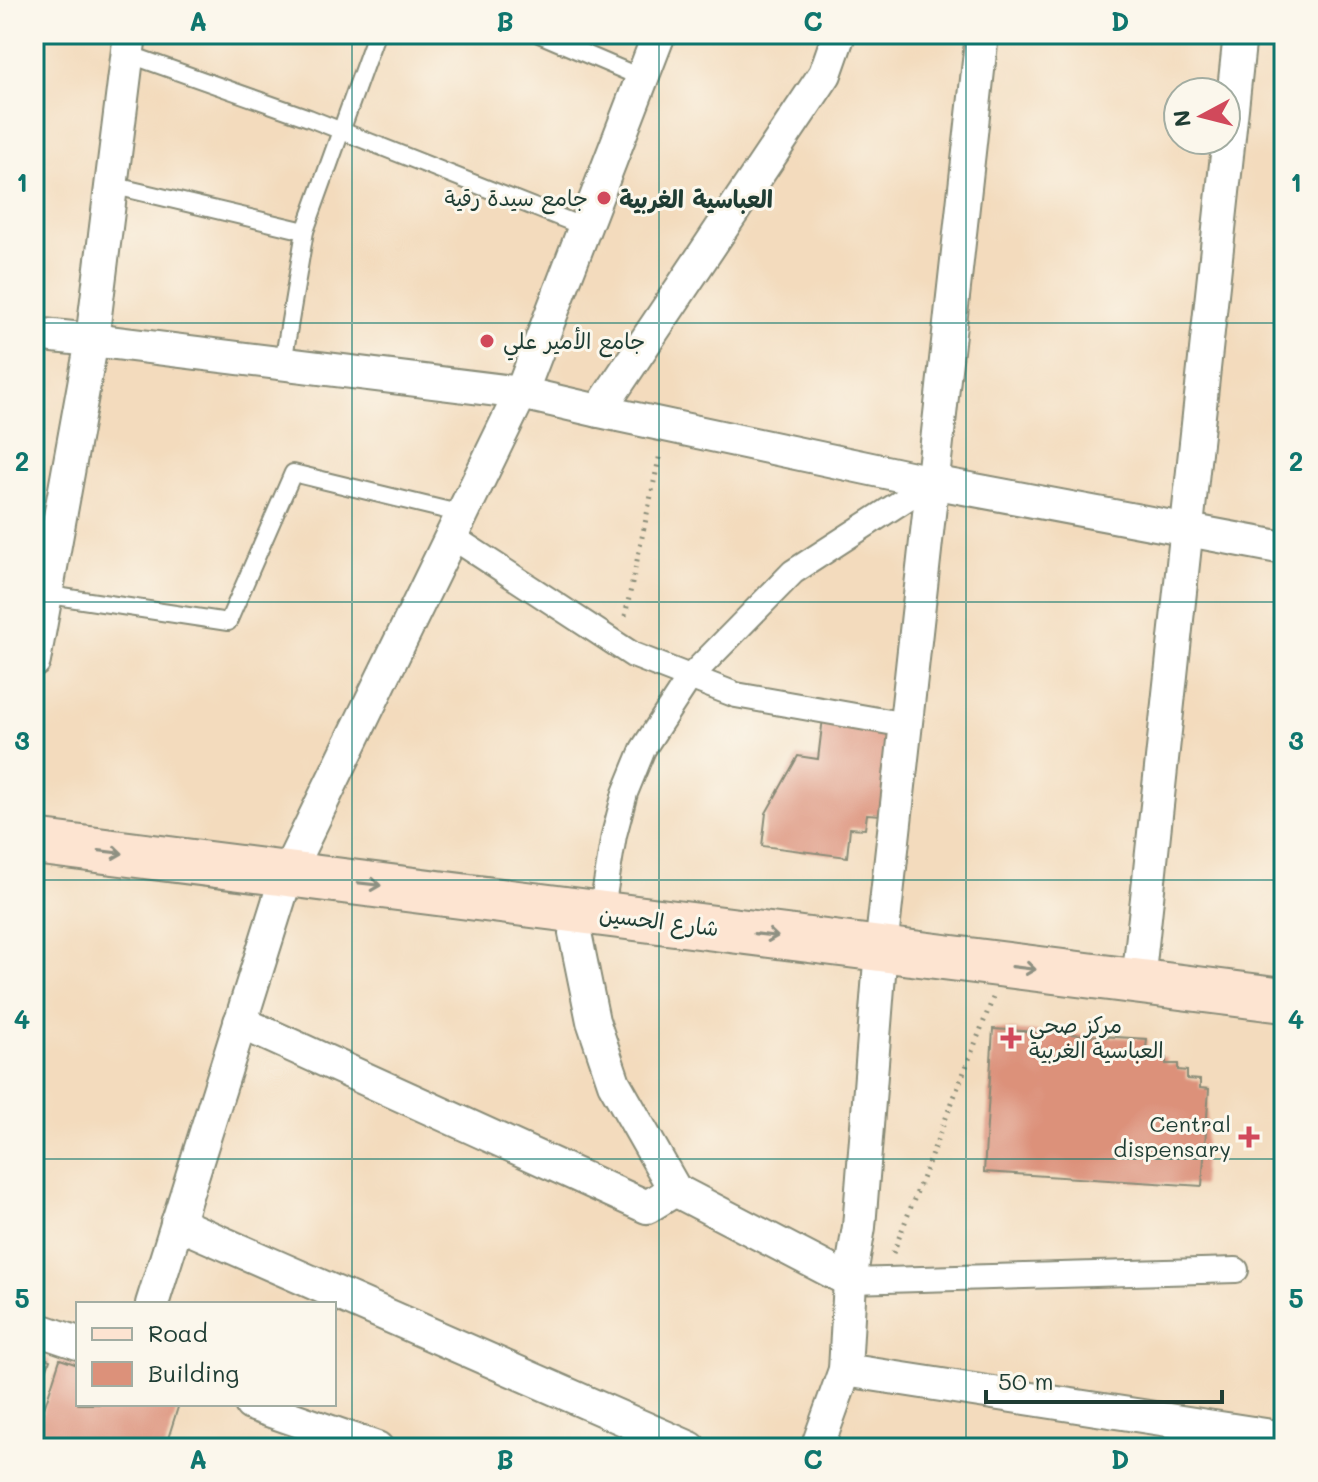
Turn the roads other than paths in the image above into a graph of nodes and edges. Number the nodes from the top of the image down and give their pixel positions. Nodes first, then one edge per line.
1 (376, 34) edge
2 (539, 34) edge
3 (659, 34) edge
4 (839, 34) edge
5 (982, 34) edge
6 (1240, 34) edge
7 (129, 44) edge
8 (642, 78) junction
9 (341, 131) junction
10 (111, 185) junction
11 (584, 227) junction
12 (305, 231) junction
13 (34, 334) edge
14 (92, 340) junction
15 (283, 363) junction
16 (521, 393) junction
17 (599, 411) junction
18 (932, 482) junction
19 (457, 525) junction
20 (1187, 529) junction
21 (1284, 548) edge
22 (40, 594) edge
23 (34, 661) edge
24 (690, 677) junction
25 (906, 725) junction
26 (34, 842) edge
27 (287, 874) junction
28 (588, 923) junction
29 (881, 949) junction
30 (1138, 982) junction
31 (1284, 1000) edge
32 (240, 1022) junction
33 (675, 1190) junction
34 (177, 1223) junction
35 (1236, 1270) dead end
36 (850, 1281) junction
37 (153, 1302) edge
38 (34, 1328) edge
39 (76, 1342) edge
40 (845, 1370) junction
41 (257, 1406) edge
42 (1284, 1438) edge
43 (377, 1448) edge
44 (690, 1448) edge
45 (817, 1448) edge

1 - 9 lane
2 - 8 lane
3 - 8 street
4 - 17 street
5 - 18 street
6 - 20 street
7 - 9 lane
7 - 10 street
8 - 11 street
9 - 11 lane
9 - 12 lane
10 - 12 lane
10 - 14 street
11 - 16 street
12 - 15 lane
13 - 14 street
14 - 15 street
14 - 22 street
15 - 16 street
16 - 17 street
16 - 19 street
17 - 18 street
18 - 20 street
18 - 24 street
18 - 25 street
19 - 22 lane
19 - 24 street
19 - 27 street
20 - 21 street
20 - 30 street
22 - 23 street
24 - 25 street
24 - 28 street
25 - 29 street
26 -> 27 main road, شارع الحسين
27 -> 28 main road, شارع الحسين
27 - 32 street
28 -> 29 main road, شارع الحسين
28 - 33 street
29 -> 30 main road, شارع الحسين
29 - 36 street
30 - 31 main road, شارع الحسين
32 - 33 street
32 - 34 street
33 - 36 street
34 - 37 street
34 - 44 street
35 - 36 street
36 - 40 street
38 - 39 street
40 - 42 street
40 - 45 street
41 - 43 street

